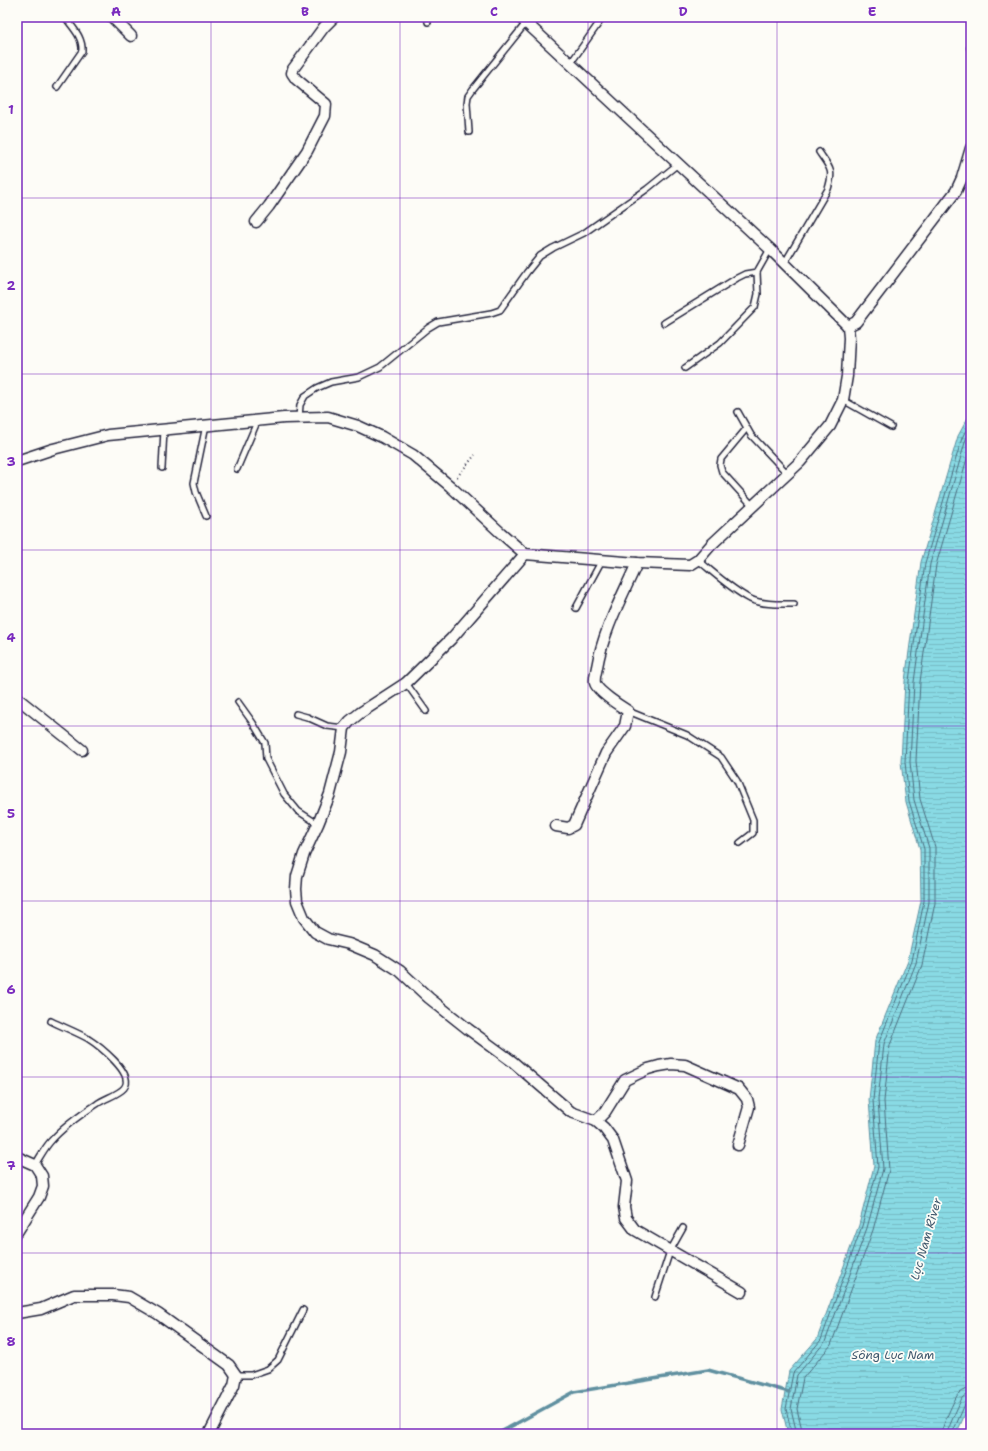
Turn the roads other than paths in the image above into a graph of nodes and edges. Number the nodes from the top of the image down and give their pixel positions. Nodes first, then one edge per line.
1 (65, 17) edge
2 (112, 17) edge
3 (334, 17) edge
4 (523, 20) edge
5 (601, 20) dead end
6 (131, 36) dead end
7 (570, 64) junction
8 (57, 87) dead end
9 (468, 132) dead end
10 (971, 148) edge
11 (818, 152) dead end
12 (678, 164) junction
13 (256, 222) dead end
14 (770, 248) junction
15 (784, 264) junction
16 (757, 272) junction
17 (664, 323) dead end
18 (848, 326) junction
19 (684, 368) dead end
20 (843, 400) junction
21 (738, 412) dead end
22 (299, 418) junction
23 (257, 422) junction
24 (206, 426) junction
25 (891, 427) dead end
26 (746, 429) junction
27 (164, 430) junction
28 (17, 461) edge
29 (162, 468) dead end
30 (237, 469) dead end
31 (787, 473) junction
32 (752, 505) junction
33 (206, 516) dead end
34 (525, 554) junction
35 (603, 559) junction
36 (698, 560) junction
37 (637, 563) junction
38 (794, 604) dead end
39 (576, 608) dead end
40 (406, 683) junction
41 (17, 698) edge
42 (238, 702) dead end
43 (426, 711) dead end
44 (628, 711) junction
45 (296, 714) dead end
46 (344, 728) junction
47 (82, 750) dead end
48 (318, 824) junction
49 (556, 826) dead end
50 (740, 843) dead end
51 (51, 1021) dead end
52 (596, 1121) junction
53 (738, 1145) dead end
54 (17, 1158) edge
55 (35, 1165) junction
56 (683, 1228) dead end
57 (17, 1232) edge
58 (670, 1250) junction
59 (742, 1292) dead end
60 (655, 1297) dead end
61 (303, 1310) dead end
62 (17, 1314) edge
63 (236, 1375) junction
64 (209, 1434) edge

1 - 8 lane
2 - 6 street
3 - 13 street
4 - 7 street
4 - 9 lane
5 - 7 lane
7 - 12 street
10 - 18 street
11 - 15 lane
12 - 14 street
12 - 22 lane
14 - 15 street
14 - 16 lane
15 - 18 street
16 - 17 lane
16 - 19 lane
18 - 20 street
20 - 25 lane
20 - 31 street
21 - 26 lane
22 - 23 street
22 - 34 street
23 - 24 street
23 - 30 lane
24 - 27 street
24 - 33 lane
26 - 31 lane
26 - 32 lane
27 - 28 street
27 - 29 lane
31 - 32 street
32 - 36 street
34 - 35 street
34 - 40 street
35 - 37 street
35 - 39 lane
36 - 37 street
36 - 38 lane
37 - 44 street
40 - 43 lane
40 - 46 street
41 - 47 street
42 - 48 lane
44 - 49 street
44 - 50 lane
45 - 46 lane
46 - 48 street
48 - 52 street
51 - 55 lane
52 - 53 street
52 - 58 street
54 - 55 street
55 - 57 street
56 - 58 lane
58 - 59 street
58 - 60 lane
61 - 63 lane
62 - 63 street
63 - 64 street

